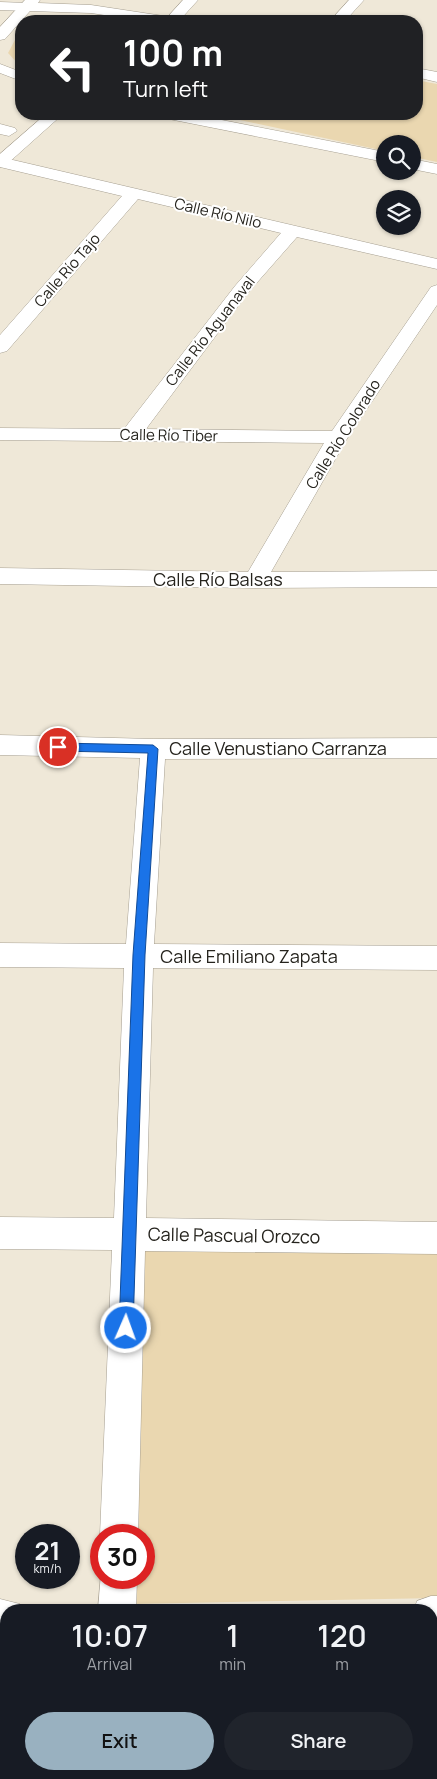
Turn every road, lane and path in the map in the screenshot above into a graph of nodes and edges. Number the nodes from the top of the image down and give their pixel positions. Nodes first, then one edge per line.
1 (191, 0) edge
2 (357, 0) edge
3 (30, 4) edge
4 (0, 6) edge
5 (20, 15) edge
6 (130, 15) edge
7 (176, 15) edge
8 (343, 15) edge
9 (15, 20) edge
10 (0, 36) edge
11 (1, 69) edge
12 (423, 74) edge
13 (15, 75) edge
14 (437, 77) edge
15 (21, 120) dead end
16 (48, 120) edge
17 (198, 120) edge
18 (3, 133) edge
19 (376, 156) edge
20 (0, 162) edge
21 (421, 166) edge
22 (437, 169) edge
23 (134, 194) junction
24 (292, 230) junction
25 (437, 264) edge
26 (437, 291) edge
27 (0, 347) edge
28 (0, 434) edge
29 (131, 434) junction
30 (338, 436) junction
31 (0, 576) edge
32 (437, 579) edge
33 (255, 580) junction
34 (0, 745) edge
35 (437, 748) edge
36 (153, 749) junction
37 (0, 955) edge
38 (139, 955) junction
39 (437, 958) edge
40 (0, 1233) edge
41 (129, 1233) junction
42 (437, 1238) edge
43 (119, 1524) edge
44 (118, 1589) edge
45 (117, 1604) edge

1 - 7 street
2 - 8 street
3 - 4 street
3 - 5 street
3 - 6 street
9 - 10 street
11 - 13 street
12 - 14 street
15 - 18 street
16 - 20 street
17 - 19 street
20 - 23 street, Calle Río Nilo
21 - 22 street
23 - 24 street, Calle Río Nilo
23 - 27 street, Calle Río Tajo
24 - 25 street, Calle Río Nilo
24 - 29 street, Calle Río Aguanaval
26 - 30 street, Calle Río Colorado
28 - 29 street, Calle Río Tiber
29 - 30 street, Calle Río Tiber
30 - 33 street, Calle Río Colorado
31 - 33 street, Calle Río Balsas
32 - 33 street, Calle Río Balsas
34 - 36 street, Calle Venustiano Carranza
35 - 36 street, Calle Venustiano Carranza
36 - 38 street
37 - 38 street, Calle Emiliano Zapata
38 - 39 street, Calle Emiliano Zapata
38 - 41 street
40 - 41 street, Calle Pascual Orozco
41 - 42 street, Calle Pascual Orozco
41 - 43 street
44 - 45 street

